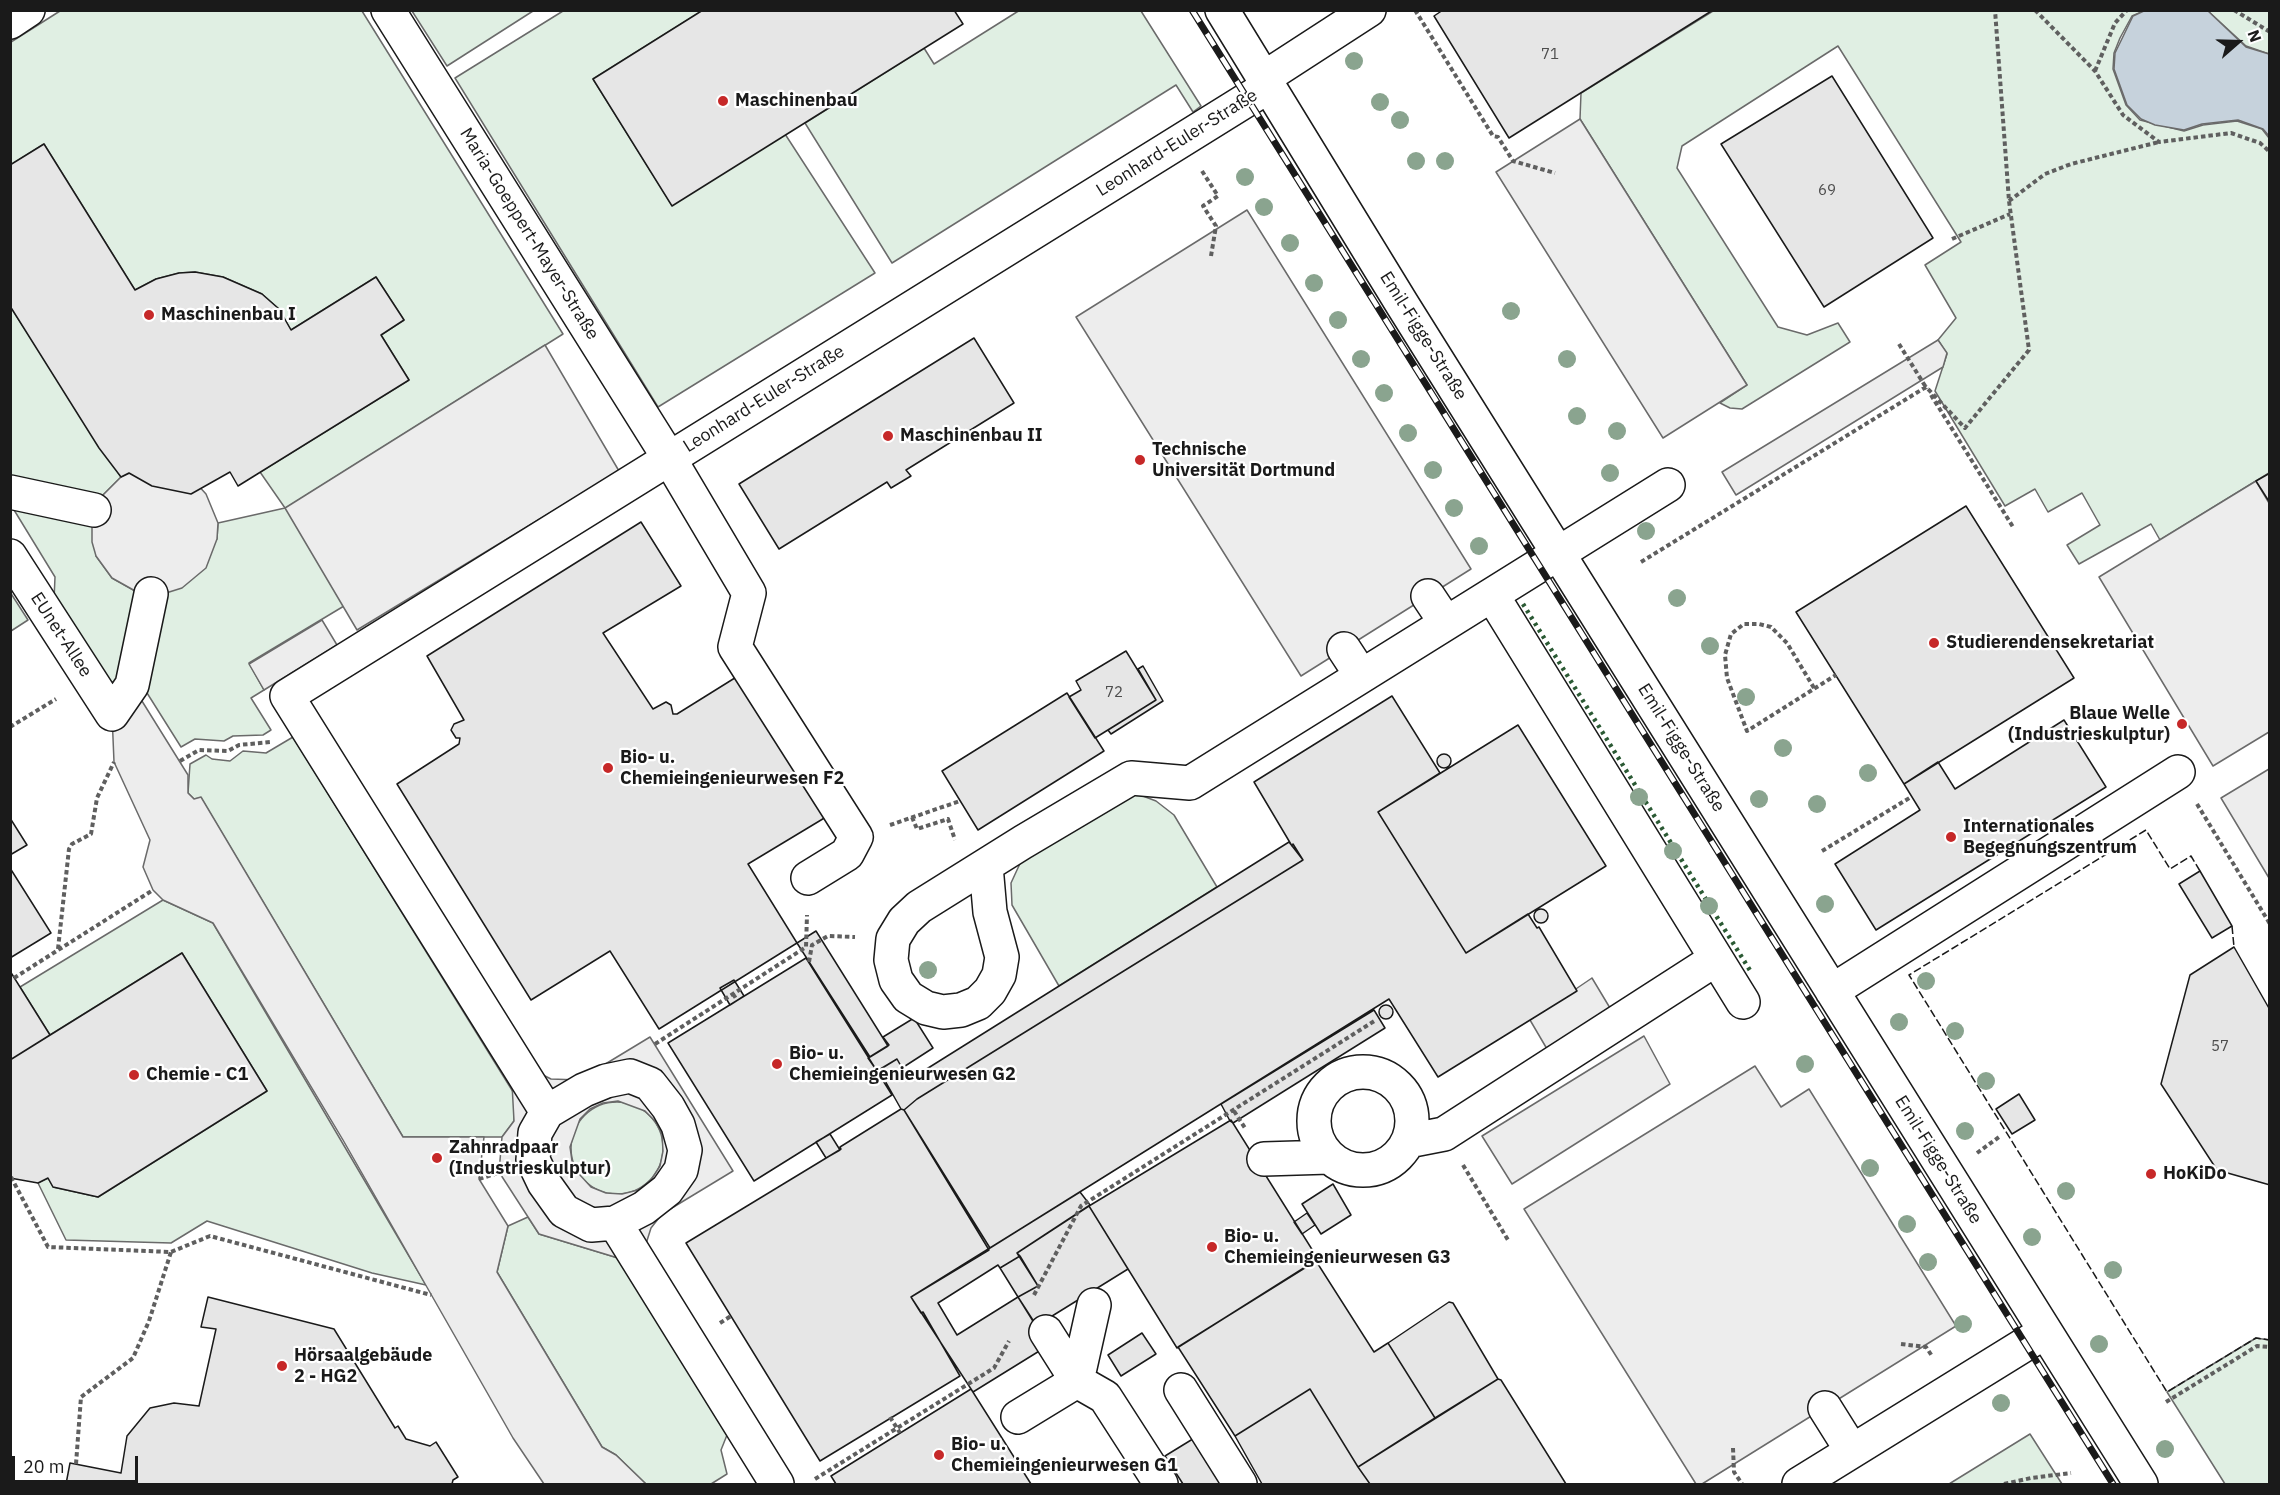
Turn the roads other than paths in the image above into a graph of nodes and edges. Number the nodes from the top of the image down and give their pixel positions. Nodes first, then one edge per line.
1 (28, 10) edge
2 (388, 10) edge
3 (1222, 10) edge
4 (1369, 10) edge
5 (10, 22) edge
6 (1266, 82) junction
7 (669, 458) junction
8 (1668, 485) dead end
9 (10, 492) edge
10 (94, 510) dead end
11 (1560, 554) junction
12 (10, 556) edge
13 (151, 594) dead end
14 (1492, 595) junction
15 (1428, 596) dead end
16 (1446, 623) junction
17 (2178, 772) road end
18 (986, 866) junction
19 (808, 878) road end
20 (1716, 959) junction
21 (1832, 991) junction
22 (1743, 1002) dead end
23 (547, 1112) junction
24 (1408, 1142) junction
25 (1329, 1157) junction
26 (1264, 1159) dead end
27 (615, 1223) junction
28 (1094, 1305) dead end
29 (1046, 1332) dead end
30 (2045, 1332) junction
31 (1077, 1381) junction
32 (1181, 1390) dead end
33 (1825, 1408) dead end
34 (1018, 1417) dead end
35 (1852, 1451) junction
36 (777, 1485) edge
37 (1161, 1485) edge
38 (1240, 1485) edge
39 (1799, 1485) edge
40 (2141, 1485) edge

1 - 5 street
2 - 7 street, Maria-Goeppert-Mayer-Straße
3 - 6 street, Emil-Figge-Straße
4 - 6 street, Leonhard-Euler-Straße
6 - 7 street, Leonhard-Euler-Straße
6 - 11 street, Emil-Figge-Straße
7 - 19 street, Maria-Goeppert-Mayer-Straße
7 - 23 street, Leonhard-Euler-Straße
8 - 11 street
9 - 10 street
11 - 14 street
11 - 21 street, Emil-Figge-Straße
12 - 13 street, EUnet-Allee
14 - 16 street
14 - 20 street
15 - 16 street
16 - 18 street
17 - 21 street
18 - 18 street
20 - 22 street
20 - 24 street
21 - 30 street, Emil-Figge-Straße
23 - 27 street
23 - 27 street
24 - 25 street
24 - 25 street
25 - 26 street
27 - 36 street
28 - 31 street
29 - 31 street
30 - 35 street
30 - 40 street, Emil-Figge-Straße
31 - 34 street
31 - 37 street
32 - 38 street
33 - 35 street
35 - 39 street

